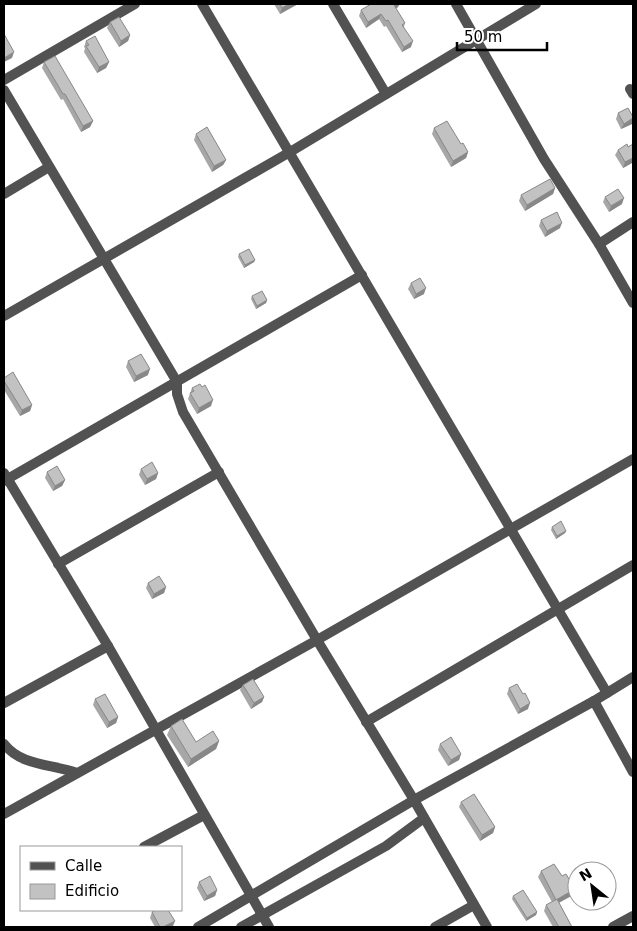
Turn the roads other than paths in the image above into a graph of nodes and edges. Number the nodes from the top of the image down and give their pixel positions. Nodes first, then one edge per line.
1 (135, 4) edge
2 (202, 4) edge
3 (333, 4) edge
4 (456, 4) edge
5 (536, 4) edge
6 (477, 40) junction
7 (4, 80) edge
8 (4, 90) edge
9 (386, 94) junction
10 (290, 152) junction
11 (49, 167) junction
12 (4, 194) edge
13 (633, 222) edge
14 (599, 244) junction
15 (103, 260) junction
16 (362, 275) junction
17 (633, 303) edge
18 (4, 316) edge
19 (177, 382) junction
20 (633, 459) edge
21 (219, 472) junction
22 (5, 478) edge
23 (511, 528) junction
24 (58, 564) junction
25 (633, 565) edge
26 (558, 609) junction
27 (317, 640) junction
28 (108, 646) junction
29 (633, 677) edge
30 (608, 693) junction
31 (594, 701) junction
32 (4, 703) edge
33 (366, 722) junction
34 (155, 729) junction
35 (4, 744) edge
36 (633, 772) edge
37 (77, 773) junction
38 (414, 800) junction
39 (4, 814) edge
40 (204, 815) junction
41 (424, 818) junction
42 (146, 846) edge
43 (251, 895) junction
44 (474, 905) junction
45 (263, 915) junction
46 (633, 916) edge
47 (198, 927) edge
48 (241, 927) edge
49 (269, 927) edge
50 (435, 927) edge
51 (487, 927) edge
52 (612, 927) edge

1 - 7 street
2 - 10 street
3 - 9 street
4 - 6 street
5 - 6 street
6 - 9 street
6 - 14 street
8 - 11 street
9 - 10 street
10 - 15 street
10 - 16 street
11 - 12 street
11 - 15 street
13 - 14 street
14 - 17 street
15 - 18 street
15 - 19 street
16 - 19 street
16 - 23 street
19 - 21 street
19 - 22 street
20 - 23 street
21 - 24 street
21 - 27 street
22 - 24 street
23 - 26 street
23 - 27 street
24 - 28 street
25 - 26 street
26 - 30 street
26 - 33 street
27 - 33 street
27 - 34 street
28 - 32 street
28 - 34 street
29 - 30 street
30 - 31 street
31 - 36 street
31 - 38 street
33 - 38 street
34 - 37 street
34 - 40 street
35 - 37 street
37 - 39 street
38 - 41 street
38 - 43 street
40 - 42 street
40 - 43 street
41 - 44 street
41 - 45 street
43 - 45 street
43 - 47 street
44 - 50 street
44 - 51 street
45 - 48 street
45 - 49 street
46 - 52 street

